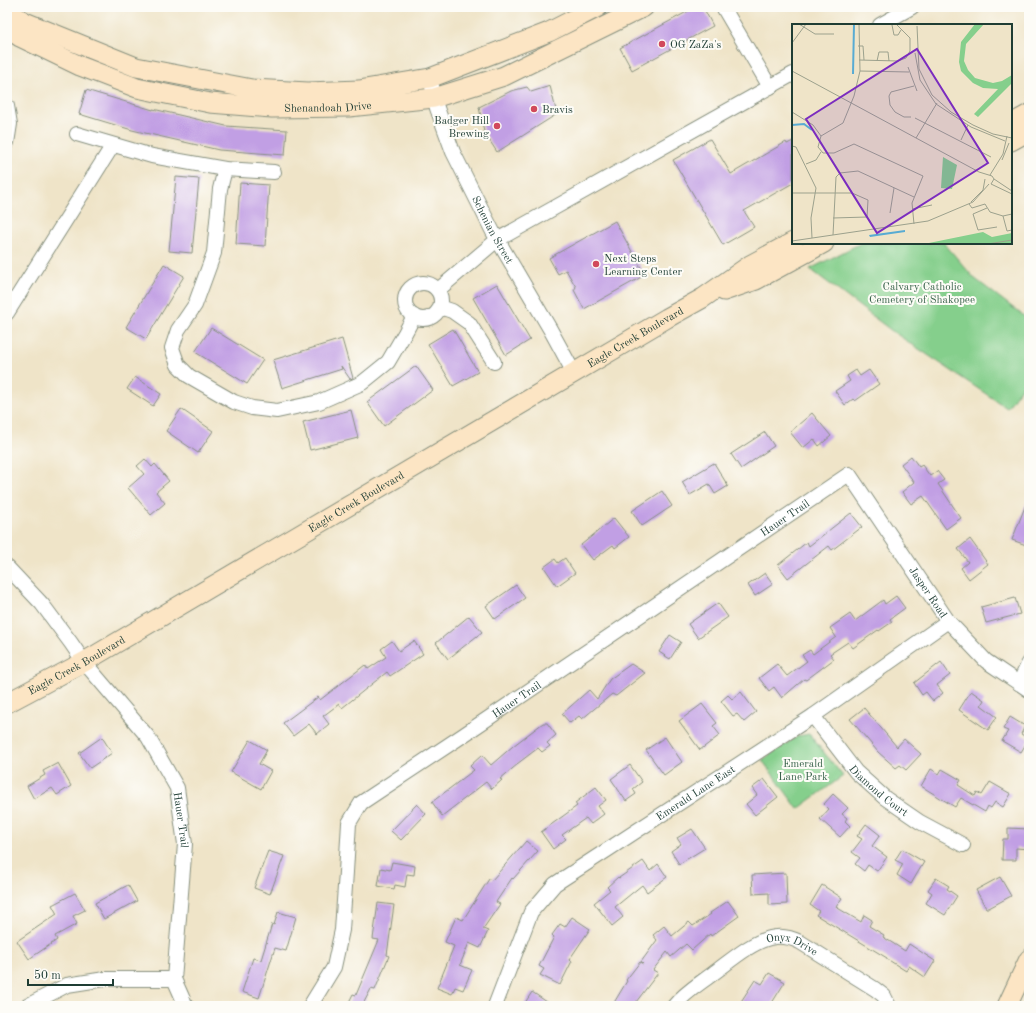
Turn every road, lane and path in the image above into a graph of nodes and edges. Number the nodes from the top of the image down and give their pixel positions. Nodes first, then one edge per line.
1 (598, 7) edge
2 (644, 7) edge
3 (723, 7) edge
4 (912, 7) edge
5 (7, 11) edge
6 (882, 24) edge
7 (7, 28) edge
8 (792, 75) edge
9 (430, 78) junction
10 (770, 87) junction
11 (434, 98) junction
12 (7, 106) edge
13 (1029, 114) edge
14 (1012, 123) edge
15 (1029, 131) edge
16 (77, 134) dead end
17 (1012, 140) edge
18 (7, 143) edge
19 (113, 145) junction
20 (225, 169) junction
21 (274, 172) dead end
22 (497, 240) junction
23 (792, 243) edge
24 (822, 244) edge
25 (438, 290) junction
26 (704, 298) junction
27 (440, 307) junction
28 (7, 313) edge
29 (414, 316) junction
30 (494, 362) dead end
31 (574, 373) junction
32 (849, 474) joint
33 (7, 566) edge
34 (948, 622) junction
35 (84, 662) junction
36 (1029, 663) edge
37 (1024, 687) edge
38 (7, 703) edge
39 (813, 716) junction
40 (963, 845) dead end
41 (1029, 959) edge
42 (174, 979) junction
43 (27, 1006) edge
44 (186, 1006) edge
45 (310, 1006) edge
46 (495, 1006) edge
47 (674, 1006) edge
48 (889, 1006) edge
49 (1008, 1006) edge

1 - 9 street, Shenandoah Drive
2 - 11 street, Shenandoah Drive
3 - 10 street
4 - 6 street
5 - 9 street, Shenandoah Drive
7 - 11 street, Shenandoah Drive
8 - 10 street
9 - 11 street, Schenian Street
10 - 22 street
11 - 22 street, Schenian Street
12 - 18 street
13 - 14 street
15 - 17 street
16 - 19 street
19 - 20 street
19 - 28 street
20 - 21 street
20 - 29 street
22 - 25 street
22 - 31 street, Schenian Street
23 - 26 street, Eagle Creek Boulevard
24 - 26 street, Eagle Creek Boulevard
25 - 27 street
25 - 29 street
26 - 31 street, Eagle Creek Boulevard
27 - 29 street
27 - 30 street
31 - 35 street, Eagle Creek Boulevard
32 - 34 street, Jasper Road
32 - 45 street, Hauer Trail
33 - 35 street, Hauer Trail
34 - 37 street, Jasper Road
34 - 39 street, Emerald Lane East
35 - 38 street, Eagle Creek Boulevard
35 - 42 street, Hauer Trail
36 - 37 street
39 - 40 street, Diamond Court
39 - 46 street, Emerald Lane East
41 - 49 street
42 - 43 street
42 - 44 street, Hauer Trail
47 - 48 street, Onyx Drive

